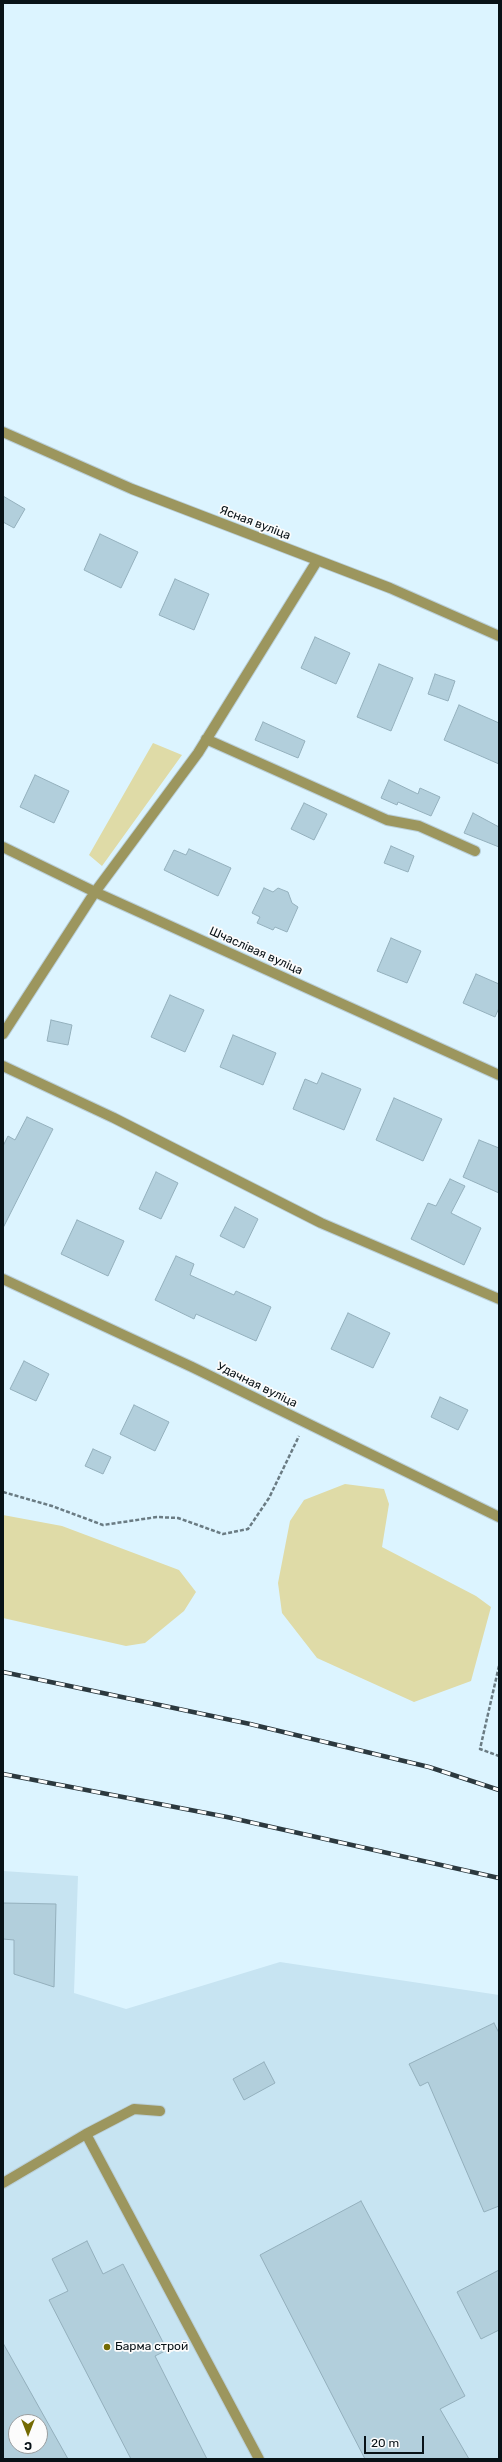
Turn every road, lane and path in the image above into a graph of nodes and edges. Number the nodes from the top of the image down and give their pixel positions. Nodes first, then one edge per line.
1 (3, 432) edge
2 (317, 561) junction
3 (499, 636) edge
4 (206, 739) junction
5 (3, 847) edge
6 (475, 851) dead end
7 (95, 892) junction
8 (3, 1034) edge
9 (3, 1066) edge
10 (499, 1075) edge
11 (3, 1279) edge
12 (499, 1299) edge
13 (305, 1423) junction
14 (3, 1492) edge
15 (499, 1517) edge
16 (499, 1666) edge
17 (499, 1756) edge
18 (160, 2111) dead end
19 (86, 2134) junction
20 (3, 2183) edge
21 (259, 2459) edge

1 - 2 street, Ясная вуліца
2 - 3 street, Ясная вуліца
2 - 4 street
4 - 6 street
4 - 7 street
5 - 7 street, Шчаслівая вуліца
7 - 8 street
7 - 10 street, Шчаслівая вуліца
9 - 12 street
11 - 13 street, Удачная вуліца
13 - 14 path
13 - 15 street, Удачная вуліца
16 - 17 path
18 - 19 street
19 - 20 street
19 - 21 street

